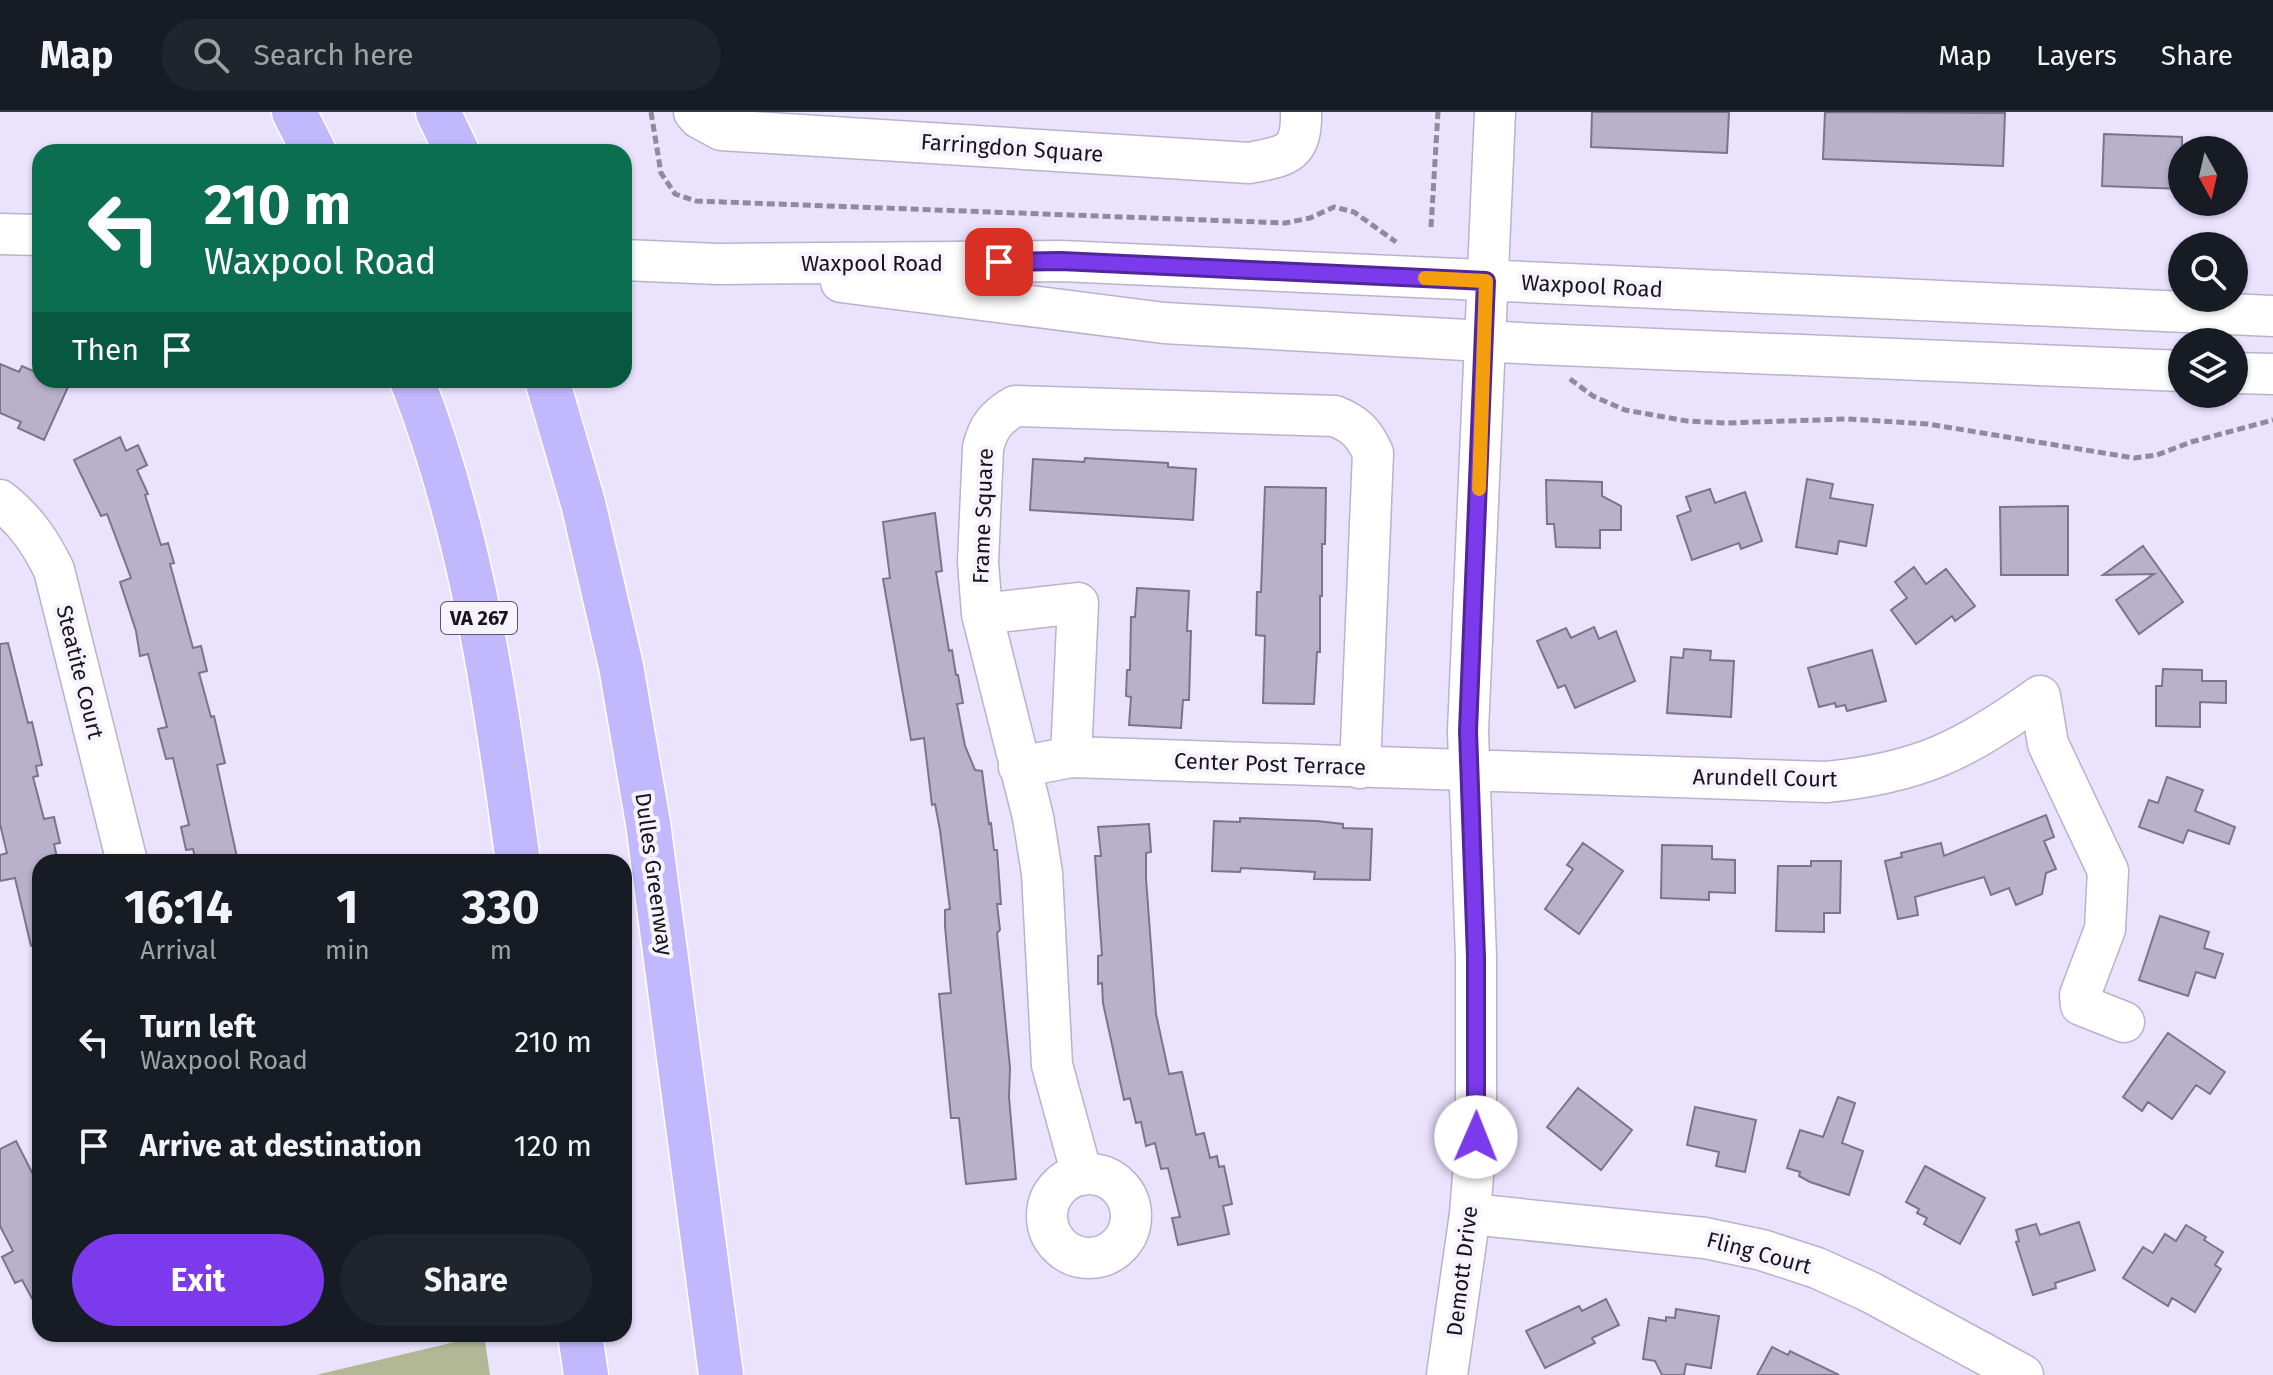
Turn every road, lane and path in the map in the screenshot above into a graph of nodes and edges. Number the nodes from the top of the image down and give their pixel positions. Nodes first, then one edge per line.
1 (294, 112) edge
2 (438, 112) edge
3 (651, 112) edge
4 (694, 112) edge
5 (1301, 112) edge
6 (1438, 112) edge
7 (1495, 112) edge
8 (310, 144) edge
9 (453, 144) edge
10 (1431, 227) dead end
11 (0, 234) edge
12 (32, 235) edge
13 (1406, 248) dead end
14 (632, 260) edge
15 (718, 264) junction
16 (1486, 281) junction
17 (2273, 316) edge
18 (1485, 341) junction
19 (2168, 370) edge
20 (2248, 373) edge
21 (1560, 374) dead end
22 (2273, 374) edge
23 (415, 388) edge
24 (549, 388) edge
25 (2273, 420) edge
26 (0, 500) edge
27 (982, 614) junction
28 (1071, 757) junction
29 (1019, 767) junction
30 (1360, 768) junction
31 (1468, 770) junction
32 (125, 854) edge
33 (517, 854) edge
34 (2124, 1022) dead end
35 (1082, 1175) dead end
36 (1470, 1214) junction
37 (581, 1342) edge
38 (586, 1375) edge
39 (721, 1375) edge
40 (1447, 1375) edge
41 (2023, 1375) edge

1 - 8 highway
2 - 9 highway
3 - 13 path
4 - 5 street, Farringdon Square
6 - 10 path
7 - 16 street, Demott Drive
11 - 12 street
14 - 15 street, Waxpool Road
15 - 16 street, Waxpool Road
15 - 18 street, Waxpool Road
16 - 17 street, Waxpool Road
16 - 18 street, Demott Drive
18 - 19 street, Waxpool Road
18 - 31 street, Demott Drive
20 - 22 street
21 - 25 path
23 - 33 highway, VA 267
24 - 39 highway, Dulles Greenway
26 - 32 street, Steatite Court
27 - 28 street
27 - 29 street, Frame Square
27 - 30 street, Frame Square
28 - 29 street, Center Post Terrace
28 - 30 street, Center Post Terrace
29 - 35 street, Frame Square
30 - 31 street, Center Post Terrace
31 - 34 street, Arundell Court
31 - 36 street, Demott Drive
36 - 40 street, Demott Drive
36 - 41 street, Fling Court
37 - 38 highway

